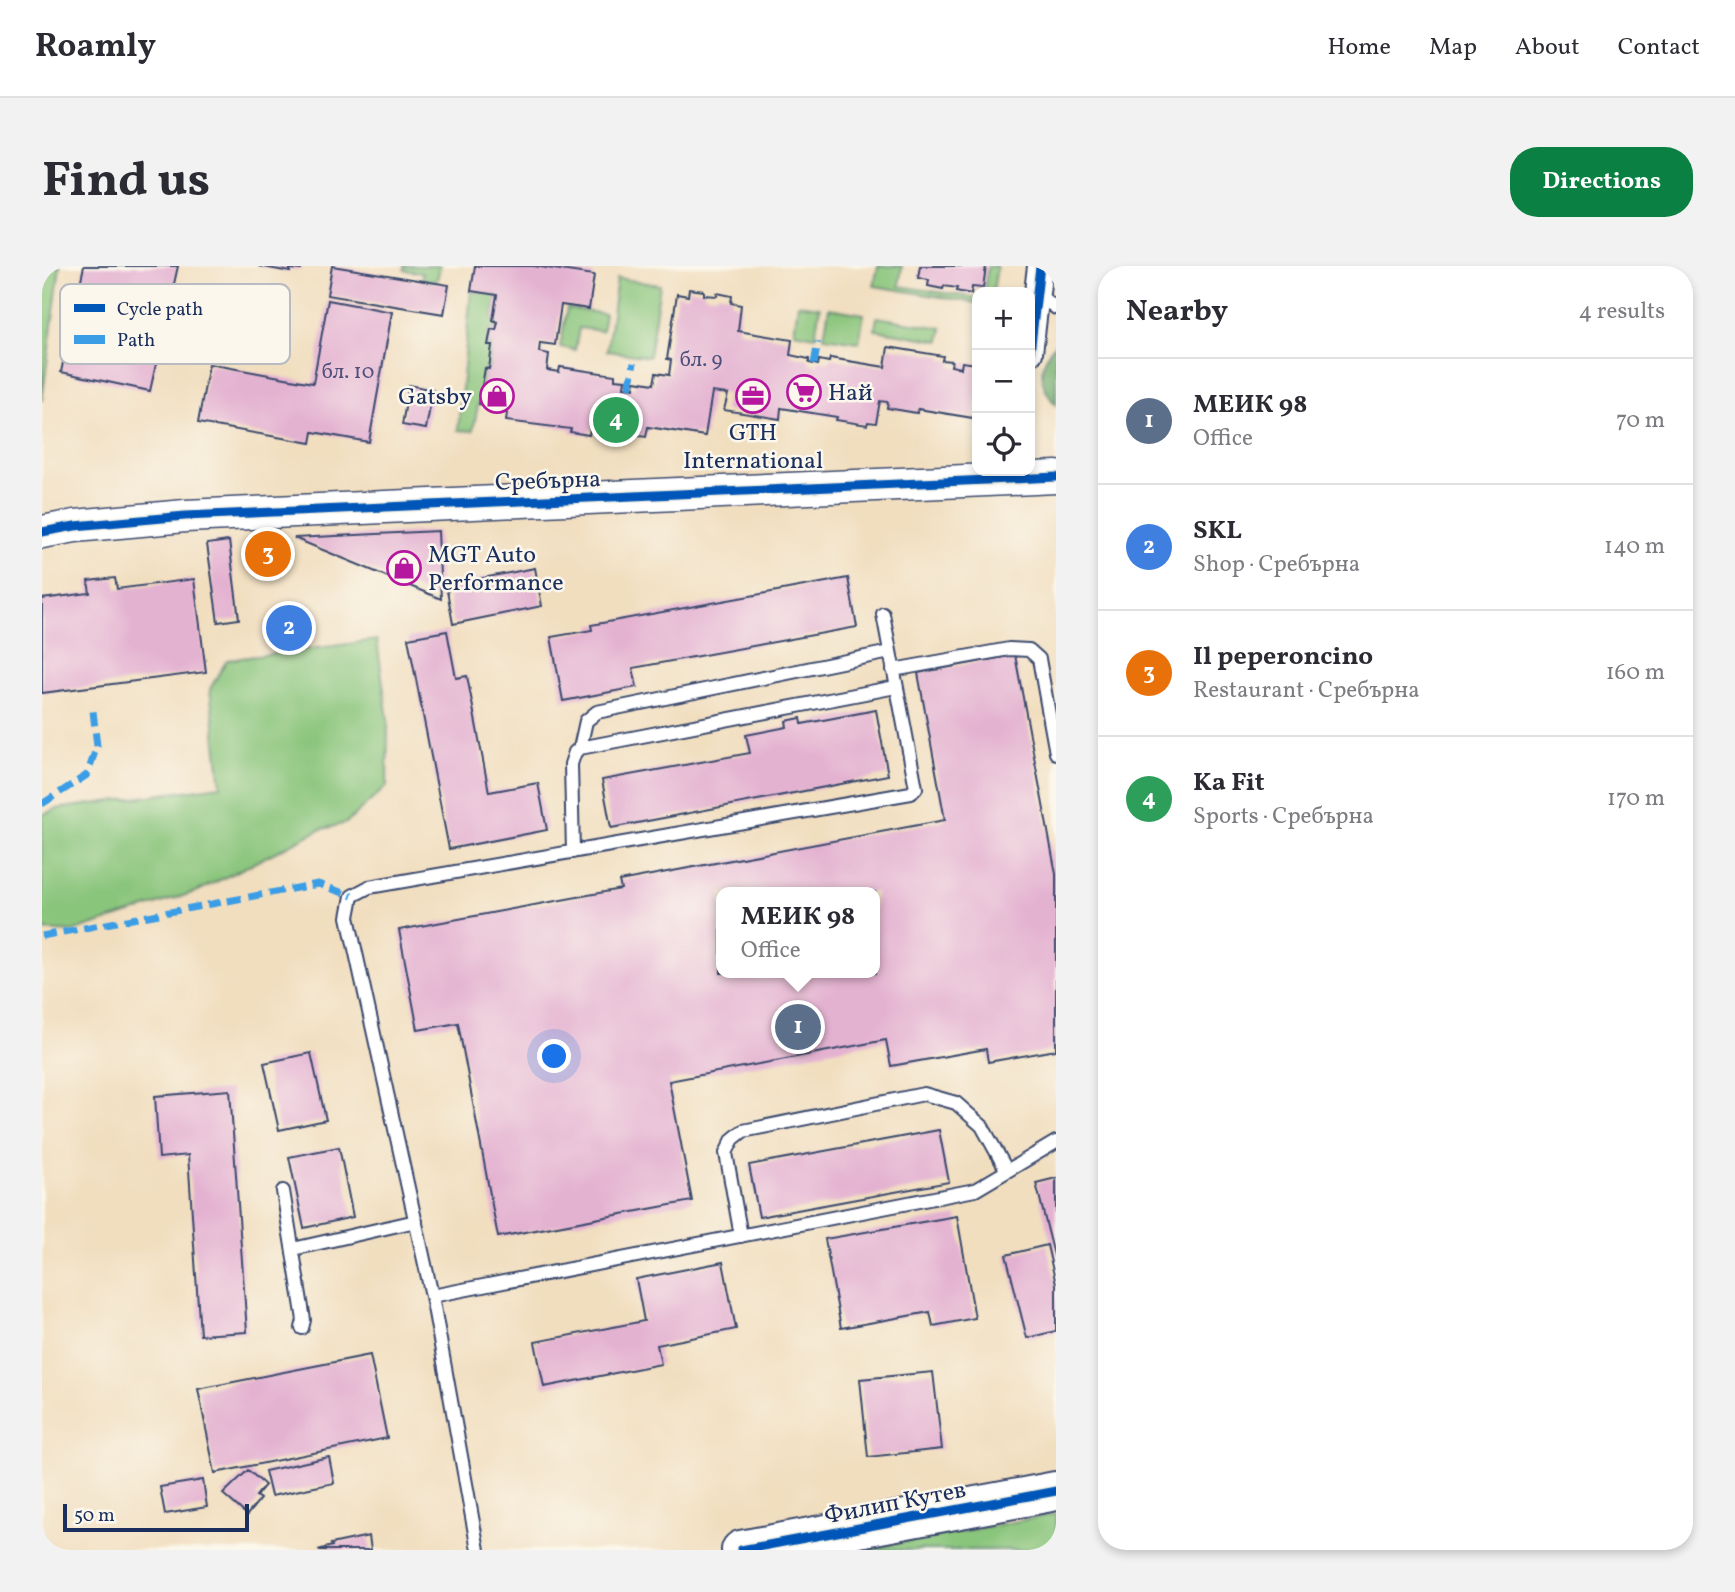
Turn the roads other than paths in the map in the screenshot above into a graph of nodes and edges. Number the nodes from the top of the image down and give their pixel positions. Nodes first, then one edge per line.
1 (1040, 266) edge
2 (1046, 301) edge
3 (1031, 350) edge
4 (996, 476) edge
5 (1035, 476) edge
6 (1056, 477) edge
7 (42, 532) edge
8 (883, 614) dead end
9 (890, 652) junction
10 (893, 670) junction
11 (896, 687) junction
12 (580, 748) junction
13 (1056, 753) edge
14 (573, 852) junction
15 (1056, 1142) edge
16 (1007, 1171) junction
17 (284, 1191) dead end
18 (416, 1221) junction
19 (741, 1236) junction
20 (293, 1249) junction
21 (432, 1296) junction
22 (302, 1328) dead end
23 (1056, 1491) edge
24 (478, 1550) edge
25 (741, 1550) edge

1 - 2 street
2 - 3 street
4 - 7 street, Сребърна
5 - 6 street, Сребърна
8 - 9 lane
9 - 10 lane
9 - 12 lane
10 - 11 lane
10 - 13 lane
11 - 12 lane
11 - 14 lane
12 - 14 lane
14 - 18 lane
15 - 16 lane
16 - 19 lane
16 - 19 lane
17 - 20 lane
18 - 20 lane
18 - 21 lane
19 - 21 lane
20 - 22 lane
21 - 24 lane
23 - 25 main road, Филип Кутев

